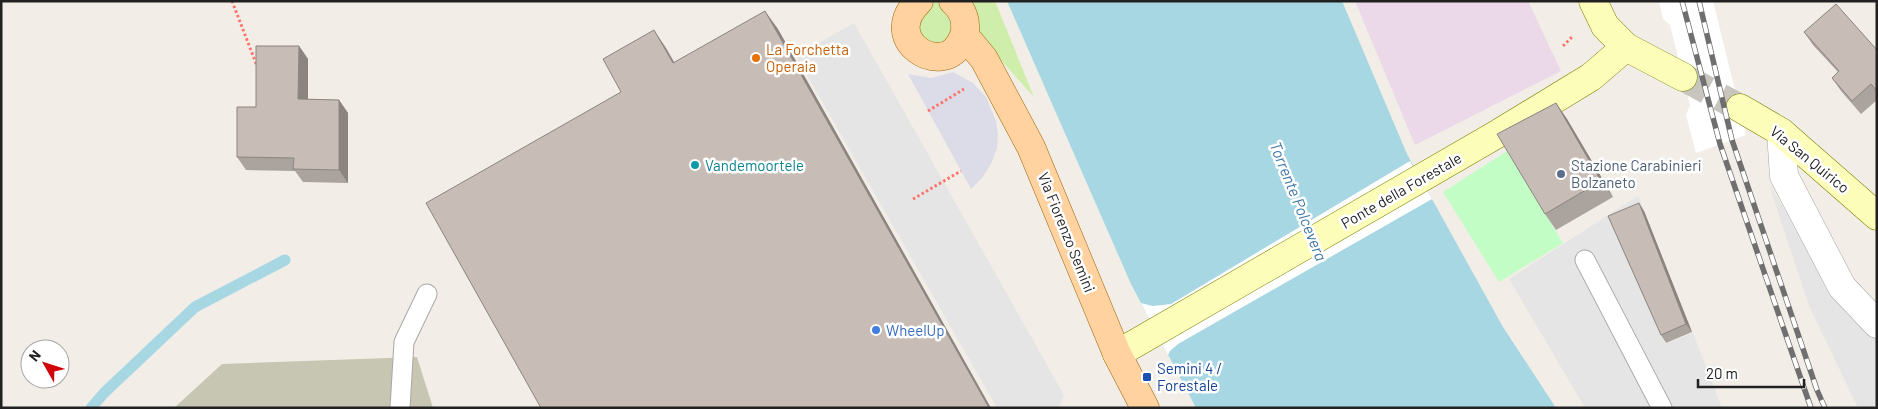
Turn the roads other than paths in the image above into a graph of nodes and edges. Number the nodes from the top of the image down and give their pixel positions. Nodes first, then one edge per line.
1 (919, 1) edge
2 (953, 1) edge
3 (1593, 1) edge
4 (961, 42) junction
5 (1626, 47) junction
6 (1682, 77) tunnel mouth
7 (1740, 108) tunnel mouth
8 (1781, 132) junction
9 (1877, 216) edge
10 (1585, 260) dead end
11 (427, 294) dead end
12 (1877, 324) edge
13 (1117, 354) junction
14 (400, 408) edge
15 (1145, 408) edge
16 (1662, 408) edge

1 - 4 main road
2 - 4 main road
3 - 5 main road
4 - 13 main road, Via Fiorenzo Semini
5 - 6 main road
5 - 13 main road, Ponte della Forestale
7 - 8 main road, Via San Quirico
8 - 9 main road, Via San Quirico
8 - 12 street
10 - 16 lane
11 - 14 lane
13 - 15 main road, Via Fiorenzo Semini

